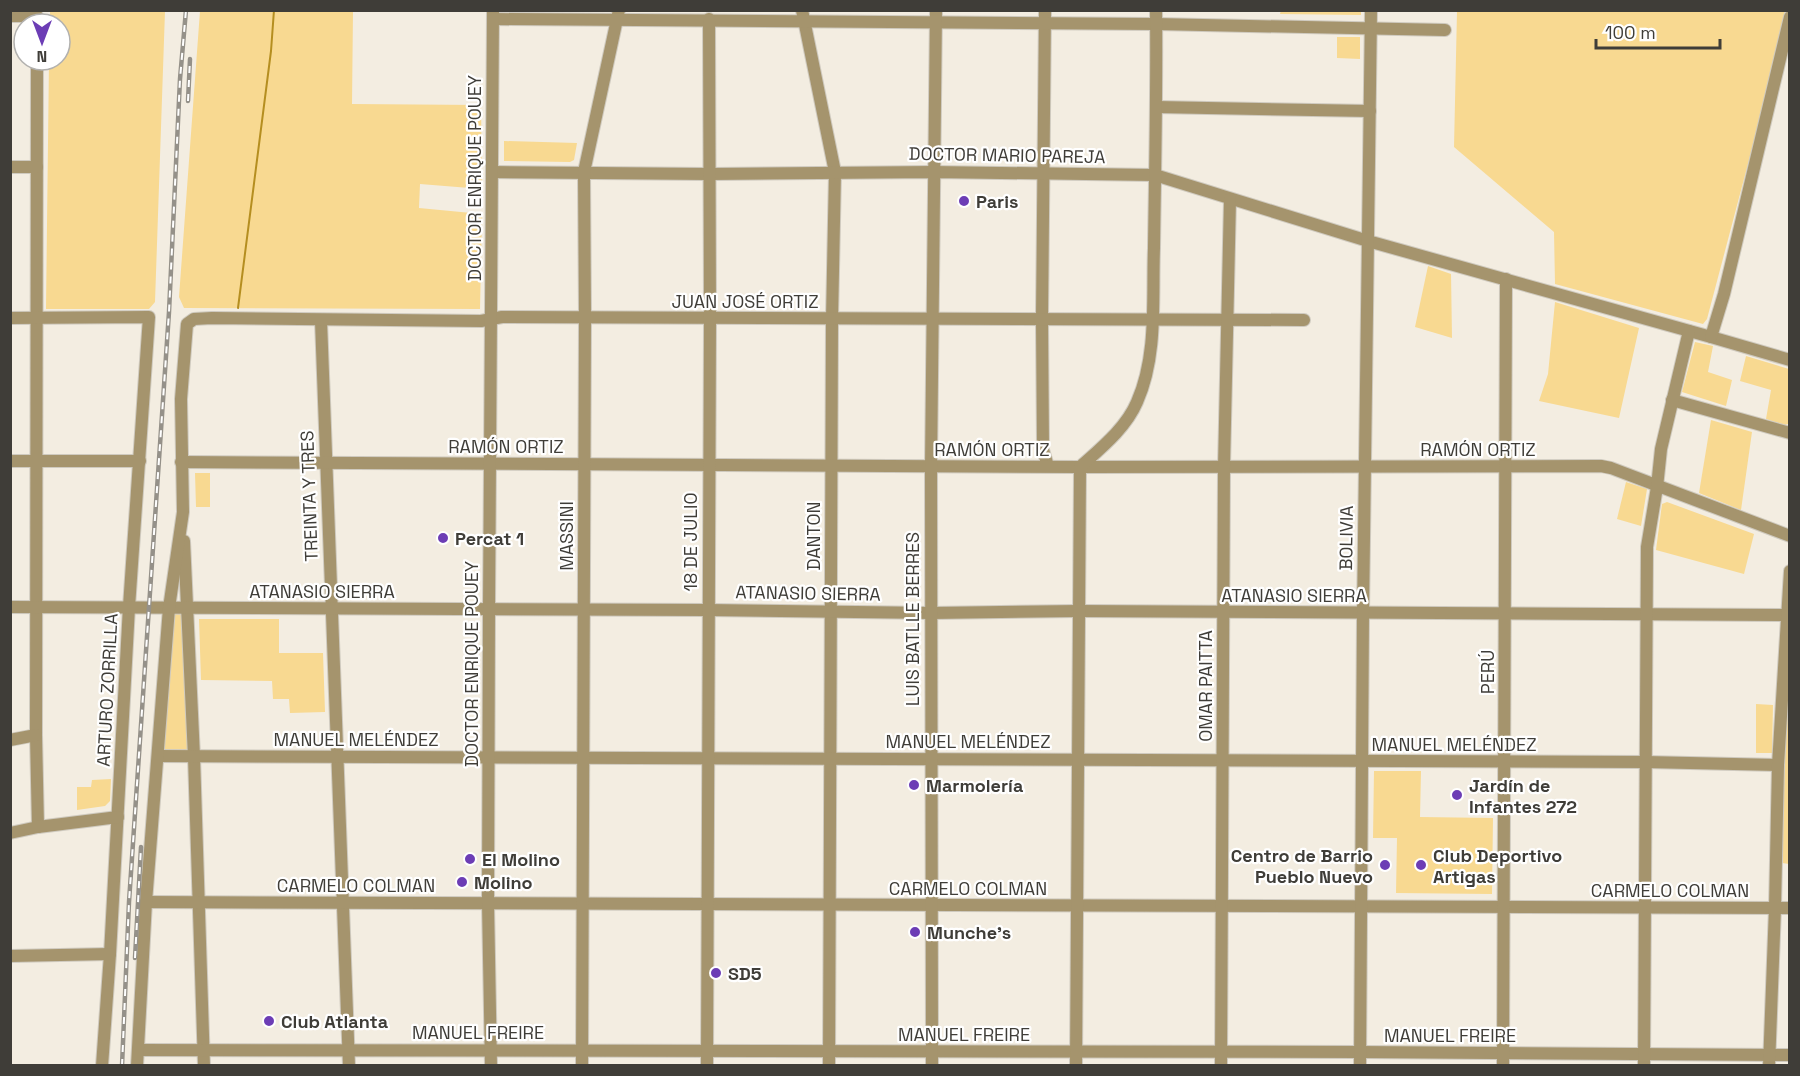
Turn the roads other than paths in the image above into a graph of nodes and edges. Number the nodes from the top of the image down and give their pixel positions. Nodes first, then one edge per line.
1 (1156, 10) edge
2 (1371, 10) edge
3 (493, 15) edge
4 (618, 15) edge
5 (803, 15) edge
6 (936, 16) edge
7 (1790, 16) edge
8 (1045, 17) edge
9 (709, 20) junction
10 (1156, 24) junction
11 (1371, 27) junction
12 (1445, 30) dead end
13 (37, 72) edge
14 (1156, 107) junction
15 (1370, 111) junction
16 (10, 166) edge
17 (37, 167) junction
18 (492, 172) junction
19 (584, 172) junction
20 (835, 172) junction
21 (933, 172) junction
22 (1043, 173) junction
23 (709, 174) junction
24 (1155, 175) junction
25 (1230, 199) junction
26 (1368, 241) junction
27 (1506, 279) junction
28 (10, 318) edge
29 (38, 318) junction
30 (585, 318) junction
31 (492, 319) junction
32 (710, 319) junction
33 (932, 319) junction
34 (1042, 319) junction
35 (832, 320) junction
36 (1152, 320) junction
37 (1227, 320) junction
38 (1304, 320) dead end
39 (321, 321) junction
40 (1689, 331) junction
41 (1711, 337) junction
42 (1790, 360) edge
43 (1672, 400) junction
44 (1790, 433) edge
45 (10, 461) edge
46 (37, 461) junction
47 (140, 461) junction
48 (182, 462) junction
49 (326, 463) junction
50 (491, 464) junction
51 (584, 464) junction
52 (708, 465) junction
53 (832, 466) junction
54 (931, 466) junction
55 (1048, 466) junction
56 (1365, 466) junction
57 (1080, 467) junction
58 (1224, 467) junction
59 (1507, 467) junction
60 (1658, 487) junction
61 (183, 512) junction
62 (1790, 536) edge
63 (1790, 571) edge
64 (10, 607) edge
65 (37, 607) junction
66 (129, 607) junction
67 (169, 608) junction
68 (187, 608) junction
69 (332, 609) junction
70 (489, 609) junction
71 (584, 610) junction
72 (707, 610) junction
73 (1078, 611) junction
74 (831, 612) junction
75 (931, 613) junction
76 (1223, 613) junction
77 (1363, 613) junction
78 (1506, 614) junction
79 (1646, 614) junction
80 (1786, 615) junction
81 (36, 735) junction
82 (10, 740) edge
83 (158, 756) junction
84 (194, 757) junction
85 (338, 757) junction
86 (489, 758) junction
87 (583, 758) junction
88 (708, 759) junction
89 (831, 759) junction
90 (1078, 759) junction
91 (930, 760) junction
92 (1223, 761) junction
93 (1362, 761) junction
94 (1504, 761) junction
95 (1646, 762) junction
96 (1778, 765) junction
97 (118, 817) junction
98 (38, 827) junction
99 (10, 833) edge
100 (146, 902) junction
101 (198, 903) junction
102 (343, 903) junction
103 (488, 903) junction
104 (584, 905) junction
105 (831, 905) junction
106 (931, 905) junction
107 (708, 906) junction
108 (1077, 906) junction
109 (1362, 906) junction
110 (1222, 907) junction
111 (1504, 907) junction
112 (1775, 908) junction
113 (1790, 908) edge
114 (1645, 909) junction
115 (110, 954) junction
116 (10, 956) edge
117 (138, 1050) junction
118 (348, 1050) junction
119 (582, 1050) junction
120 (204, 1051) junction
121 (490, 1051) junction
122 (707, 1051) junction
123 (829, 1051) junction
124 (932, 1052) junction
125 (1076, 1052) junction
126 (1221, 1052) junction
127 (1360, 1052) junction
128 (1790, 1055) edge
129 (1503, 1059) edge
130 (1644, 1060) edge
131 (1769, 1060) edge
132 (102, 1065) edge
133 (137, 1065) edge
134 (204, 1065) edge
135 (349, 1065) edge
136 (491, 1065) edge
137 (582, 1065) edge
138 (707, 1065) edge
139 (830, 1065) edge
140 (932, 1065) edge
141 (1076, 1065) edge
142 (1221, 1065) edge
143 (1360, 1065) edge

1 - 10 street
2 - 11 street, BOLIVIA
3 - 4 street
3 - 18 street, DOCTOR ENRIQUE POUEY
4 - 9 street
4 - 19 street, MASSINI
5 - 6 street
5 - 9 street
5 - 20 street, DANTON
6 - 8 street
6 - 21 street, LUIS BATLLE BERRES
7 - 41 street
8 - 10 street
8 - 22 street
9 - 23 street, 18 DE JULIO
10 - 11 street
10 - 14 street
11 - 12 street
11 - 15 street, BOLIVIA
13 - 17 street
14 - 15 street
14 - 24 street
15 - 26 street, BOLIVIA
16 - 17 street
17 - 29 street
18 - 19 street, DOCTOR MARIO PAREJA
18 - 31 street, DOCTOR ENRIQUE POUEY
19 - 23 street, DOCTOR MARIO PAREJA
19 - 30 street, MASSINI
20 - 21 street, DOCTOR MARIO PAREJA
20 - 23 street, DOCTOR MARIO PAREJA
20 - 35 street, DANTON
21 - 22 street, DOCTOR MARIO PAREJA
21 - 33 street, LUIS BATLLE BERRES
22 - 24 street, DOCTOR MARIO PAREJA
22 - 34 street
23 - 32 street, 18 DE JULIO
24 - 25 street, DOCTOR MARIO PAREJA
24 - 36 street
25 - 26 street, DOCTOR MARIO PAREJA
25 - 37 street, OMAR PAITTA
26 - 27 street, DOCTOR MARIO PAREJA
26 - 56 street, BOLIVIA
27 - 40 street, DOCTOR MARIO PAREJA
27 - 59 street, PERÚ
28 - 29 street
29 - 46 street
29 - 47 street, ARTURO ZORRILLA
30 - 31 street, JUAN JOSÉ ORTIZ
30 - 32 street, JUAN JOSÉ ORTIZ
30 - 51 street, MASSINI
31 - 39 street, JUAN JOSÉ ORTIZ
31 - 50 street, DOCTOR ENRIQUE POUEY
32 - 35 street, JUAN JOSÉ ORTIZ
32 - 52 street, 18 DE JULIO
33 - 34 street, JUAN JOSÉ ORTIZ
33 - 35 street, JUAN JOSÉ ORTIZ
33 - 54 street, LUIS BATLLE BERRES
34 - 36 street, JUAN JOSÉ ORTIZ
34 - 55 street
35 - 53 street, DANTON
36 - 37 street, JUAN JOSÉ ORTIZ
36 - 57 street
37 - 38 street, JUAN JOSÉ ORTIZ
37 - 58 street, OMAR PAITTA
39 - 48 street, JUAN JOSÉ ORTIZ
39 - 49 street, TREINTA Y TRES
40 - 41 street, DOCTOR MARIO PAREJA
40 - 43 street
41 - 42 street, DOCTOR MARIO PAREJA
43 - 44 street
43 - 60 street
45 - 46 street
46 - 47 street
46 - 65 street
47 - 66 street, ARTURO ZORRILLA
48 - 49 street, RAMÓN ORTIZ
48 - 61 street
49 - 50 street, RAMÓN ORTIZ
49 - 69 street, TREINTA Y TRES
50 - 51 street, RAMÓN ORTIZ
50 - 70 street, DOCTOR ENRIQUE POUEY
51 - 52 street, RAMÓN ORTIZ
51 - 71 street, MASSINI
52 - 53 street, RAMÓN ORTIZ
52 - 72 street, 18 DE JULIO
53 - 54 street, RAMÓN ORTIZ
53 - 74 street, DANTON
54 - 55 street, RAMÓN ORTIZ
54 - 75 street, LUIS BATLLE BERRES
55 - 57 street, RAMÓN ORTIZ
56 - 58 street, RAMÓN ORTIZ
56 - 59 street, RAMÓN ORTIZ
56 - 77 street, BOLIVIA
57 - 58 street, RAMÓN ORTIZ
57 - 73 street
58 - 76 street, OMAR PAITTA
59 - 60 street, RAMÓN ORTIZ
59 - 78 street, PERÚ
60 - 62 street, RAMÓN ORTIZ
60 - 79 street
61 - 67 street
61 - 68 street
63 - 80 street
64 - 65 street, ATANASIO SIERRA
65 - 66 street, ATANASIO SIERRA
65 - 81 street
66 - 67 street, ATANASIO SIERRA
66 - 97 street, ARTURO ZORRILLA
67 - 68 street, ATANASIO SIERRA
67 - 83 street
68 - 69 street, ATANASIO SIERRA
68 - 84 street
69 - 70 street, ATANASIO SIERRA
69 - 85 street, TREINTA Y TRES
70 - 71 street, ATANASIO SIERRA
70 - 86 street, DOCTOR ENRIQUE POUEY
71 - 72 street, ATANASIO SIERRA
71 - 87 street, MASSINI
72 - 74 street, ATANASIO SIERRA
72 - 88 street, 18 DE JULIO
73 - 75 street, ATANASIO SIERRA
73 - 76 street, ATANASIO SIERRA
73 - 90 street
74 - 75 street, ATANASIO SIERRA
74 - 89 street, DANTON
75 - 91 street, LUIS BATLLE BERRES
76 - 77 street, ATANASIO SIERRA
76 - 92 street, OMAR PAITTA
77 - 78 street, ATANASIO SIERRA
77 - 93 street, BOLIVIA
78 - 79 street, ATANASIO SIERRA
78 - 94 street, PERÚ
79 - 80 street, ATANASIO SIERRA
79 - 95 street
80 - 96 street
81 - 82 street
81 - 98 street
83 - 84 street, MANUEL MELÉNDEZ
83 - 100 street
84 - 85 street, MANUEL MELÉNDEZ
84 - 101 street
85 - 86 street, MANUEL MELÉNDEZ
85 - 102 street, TREINTA Y TRES
86 - 87 street, MANUEL MELÉNDEZ
86 - 103 street, DOCTOR ENRIQUE POUEY
87 - 88 street, MANUEL MELÉNDEZ
87 - 104 street, MASSINI
88 - 89 street, MANUEL MELÉNDEZ
88 - 107 street, 18 DE JULIO
89 - 91 street, MANUEL MELÉNDEZ
89 - 105 street, DANTON
90 - 91 street, MANUEL MELÉNDEZ
90 - 92 street, MANUEL MELÉNDEZ
90 - 108 street
91 - 106 street, LUIS BATLLE BERRES
92 - 93 street, MANUEL MELÉNDEZ
92 - 110 street, OMAR PAITTA
93 - 94 street, MANUEL MELÉNDEZ
93 - 109 street, BOLIVIA
94 - 95 street, MANUEL MELÉNDEZ
94 - 111 street, PERÚ
95 - 96 street, MANUEL MELÉNDEZ
95 - 114 street
96 - 112 street
97 - 98 street
97 - 115 street, ARTURO ZORRILLA
98 - 99 street
100 - 101 street, CARMELO COLMAN
100 - 117 street
101 - 102 street, CARMELO COLMAN
101 - 120 street
102 - 103 street, CARMELO COLMAN
102 - 118 street, TREINTA Y TRES
103 - 104 street, CARMELO COLMAN
103 - 121 street, DOCTOR ENRIQUE POUEY
104 - 107 street, CARMELO COLMAN
104 - 119 street, MASSINI
105 - 106 street, CARMELO COLMAN
105 - 107 street, CARMELO COLMAN
105 - 123 street, DANTON
106 - 108 street, CARMELO COLMAN
106 - 124 street, LUIS BATLLE BERRES
107 - 122 street, 18 DE JULIO
108 - 110 street, CARMELO COLMAN
108 - 125 street
109 - 110 street, CARMELO COLMAN
109 - 111 street, CARMELO COLMAN
109 - 127 street, BOLIVIA
110 - 126 street, OMAR PAITTA
111 - 114 street, CARMELO COLMAN
111 - 129 street, PERÚ
112 - 113 street, CARMELO COLMAN
112 - 114 street, CARMELO COLMAN
112 - 131 street
114 - 130 street
115 - 116 street
115 - 132 street, ARTURO ZORRILLA
117 - 120 street, MANUEL FREIRE
117 - 133 street
118 - 120 street, MANUEL FREIRE
118 - 121 street, MANUEL FREIRE
118 - 135 street, TREINTA Y TRES
119 - 121 street, MANUEL FREIRE
119 - 122 street, MANUEL FREIRE
119 - 137 street, MASSINI
120 - 134 street
121 - 136 street, DOCTOR ENRIQUE POUEY
122 - 123 street, MANUEL FREIRE
122 - 138 street, 18 DE JULIO
123 - 124 street, MANUEL FREIRE
123 - 139 street, DANTON
124 - 125 street, MANUEL FREIRE
124 - 140 street, LUIS BATLLE BERRES
125 - 126 street, MANUEL FREIRE
125 - 141 street
126 - 127 street, MANUEL FREIRE
126 - 142 street, OMAR PAITTA
127 - 129 street, MANUEL FREIRE
127 - 143 street, BOLIVIA
128 - 131 street, MANUEL FREIRE
129 - 130 street, MANUEL FREIRE
130 - 131 street, MANUEL FREIRE

